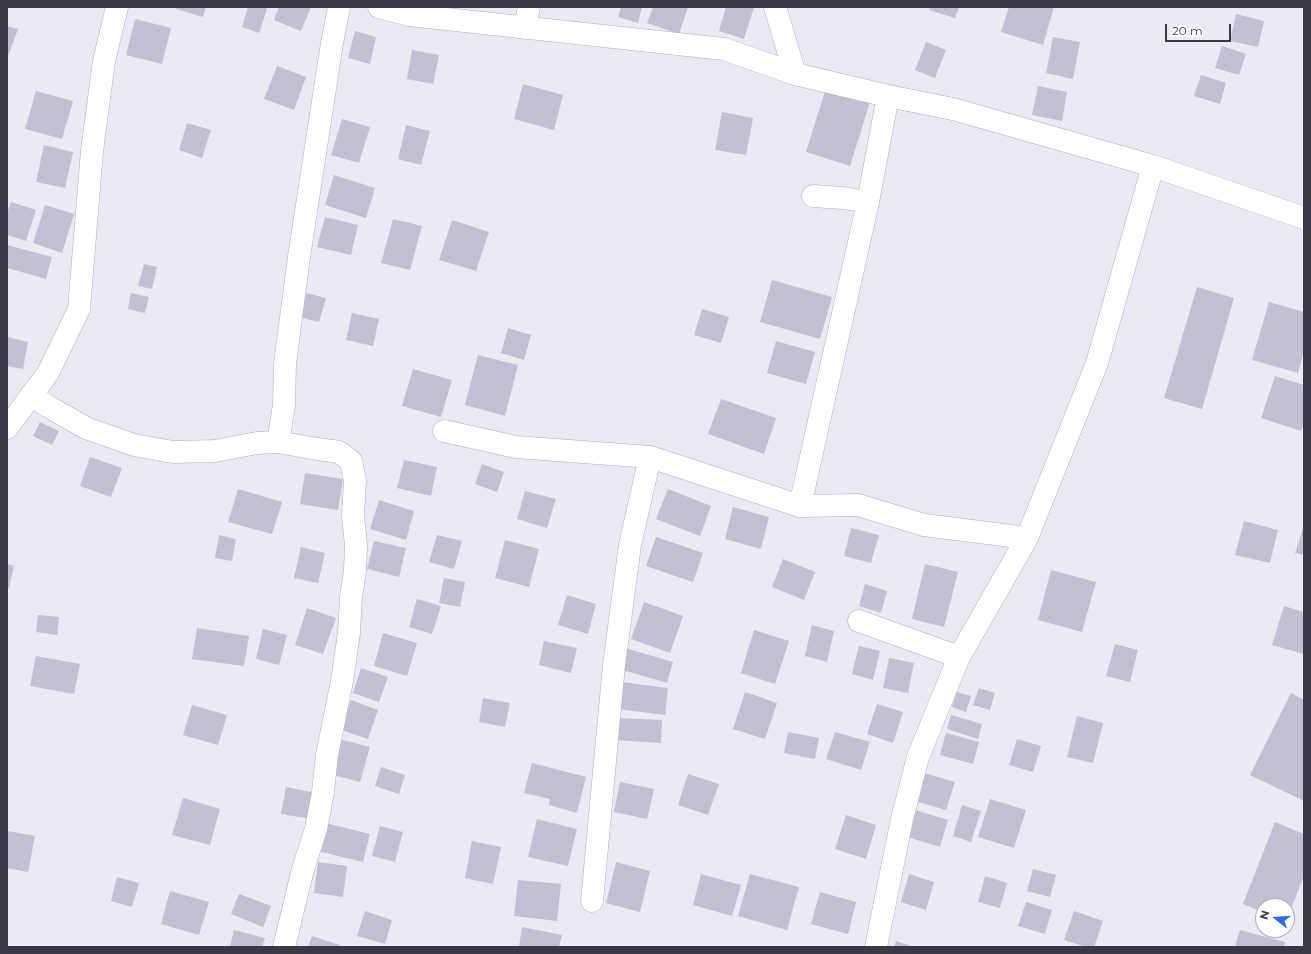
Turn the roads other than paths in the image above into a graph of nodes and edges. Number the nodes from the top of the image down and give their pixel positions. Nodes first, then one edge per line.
1 (117, 7) edge
2 (339, 7) edge
3 (379, 7) edge
4 (776, 7) edge
5 (527, 17) edge
6 (796, 74) junction
7 (888, 96) junction
8 (1153, 166) junction
9 (813, 196) dead end
10 (868, 202) junction
11 (1304, 218) edge
12 (31, 395) junction
13 (7, 428) edge
14 (444, 431) dead end
15 (278, 442) junction
16 (650, 457) junction
17 (800, 506) junction
18 (1027, 538) junction
19 (859, 620) dead end
20 (959, 657) junction
21 (592, 901) dead end
22 (284, 947) edge
23 (876, 947) edge

1 - 12 street
2 - 15 street
3 - 5 street
4 - 6 street
5 - 6 street
6 - 7 street
7 - 8 street
7 - 10 street
8 - 11 street
8 - 18 street
9 - 10 street
10 - 17 street
12 - 13 street
12 - 15 street
14 - 16 street
15 - 22 street
16 - 17 street
16 - 21 street
17 - 18 street
18 - 20 street
19 - 20 street
20 - 23 street

